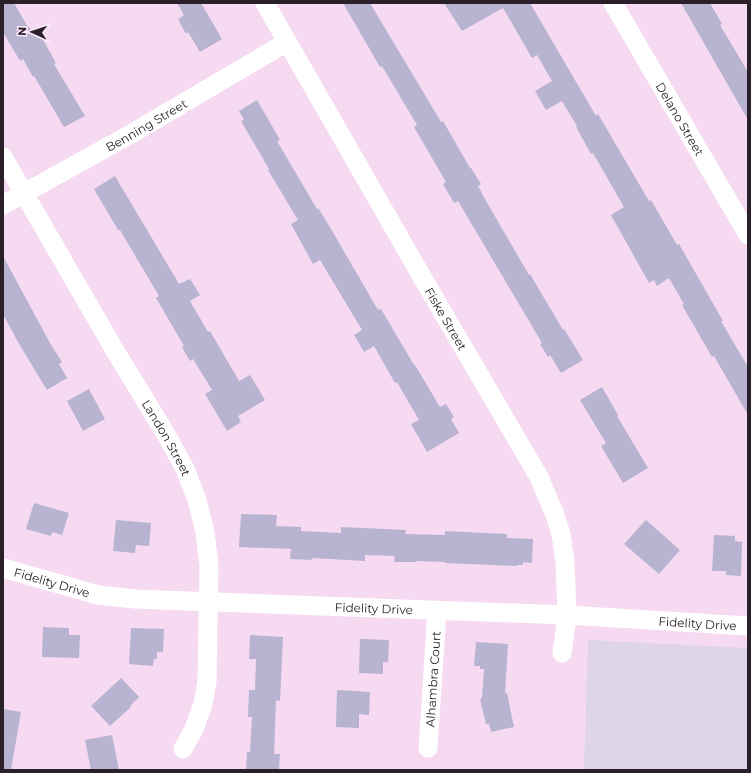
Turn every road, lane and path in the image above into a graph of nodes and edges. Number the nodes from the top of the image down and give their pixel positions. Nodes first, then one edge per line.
1 (265, 3) edge
2 (613, 3) edge
3 (287, 42) junction
4 (3, 156) edge
5 (25, 194) junction
6 (3, 205) edge
7 (748, 235) edge
8 (3, 568) edge
9 (209, 602) junction
10 (437, 610) junction
11 (567, 615) junction
12 (748, 626) edge
13 (562, 653) dead end
14 (428, 748) dead end
15 (183, 749) dead end

1 - 3 street, Fiske Street
2 - 7 street, Delano Street
3 - 5 street, Benning Street
3 - 11 street, Fiske Street
4 - 5 street, Landon Street
5 - 6 street, Benning Street
5 - 9 street, Landon Street
8 - 9 street, Fidelity Drive
9 - 10 street, Fidelity Drive
9 - 15 street, Landon Street
10 - 11 street, Fidelity Drive
10 - 14 street, Alhambra Court
11 - 12 street, Fidelity Drive
11 - 13 street, Fiske Street

